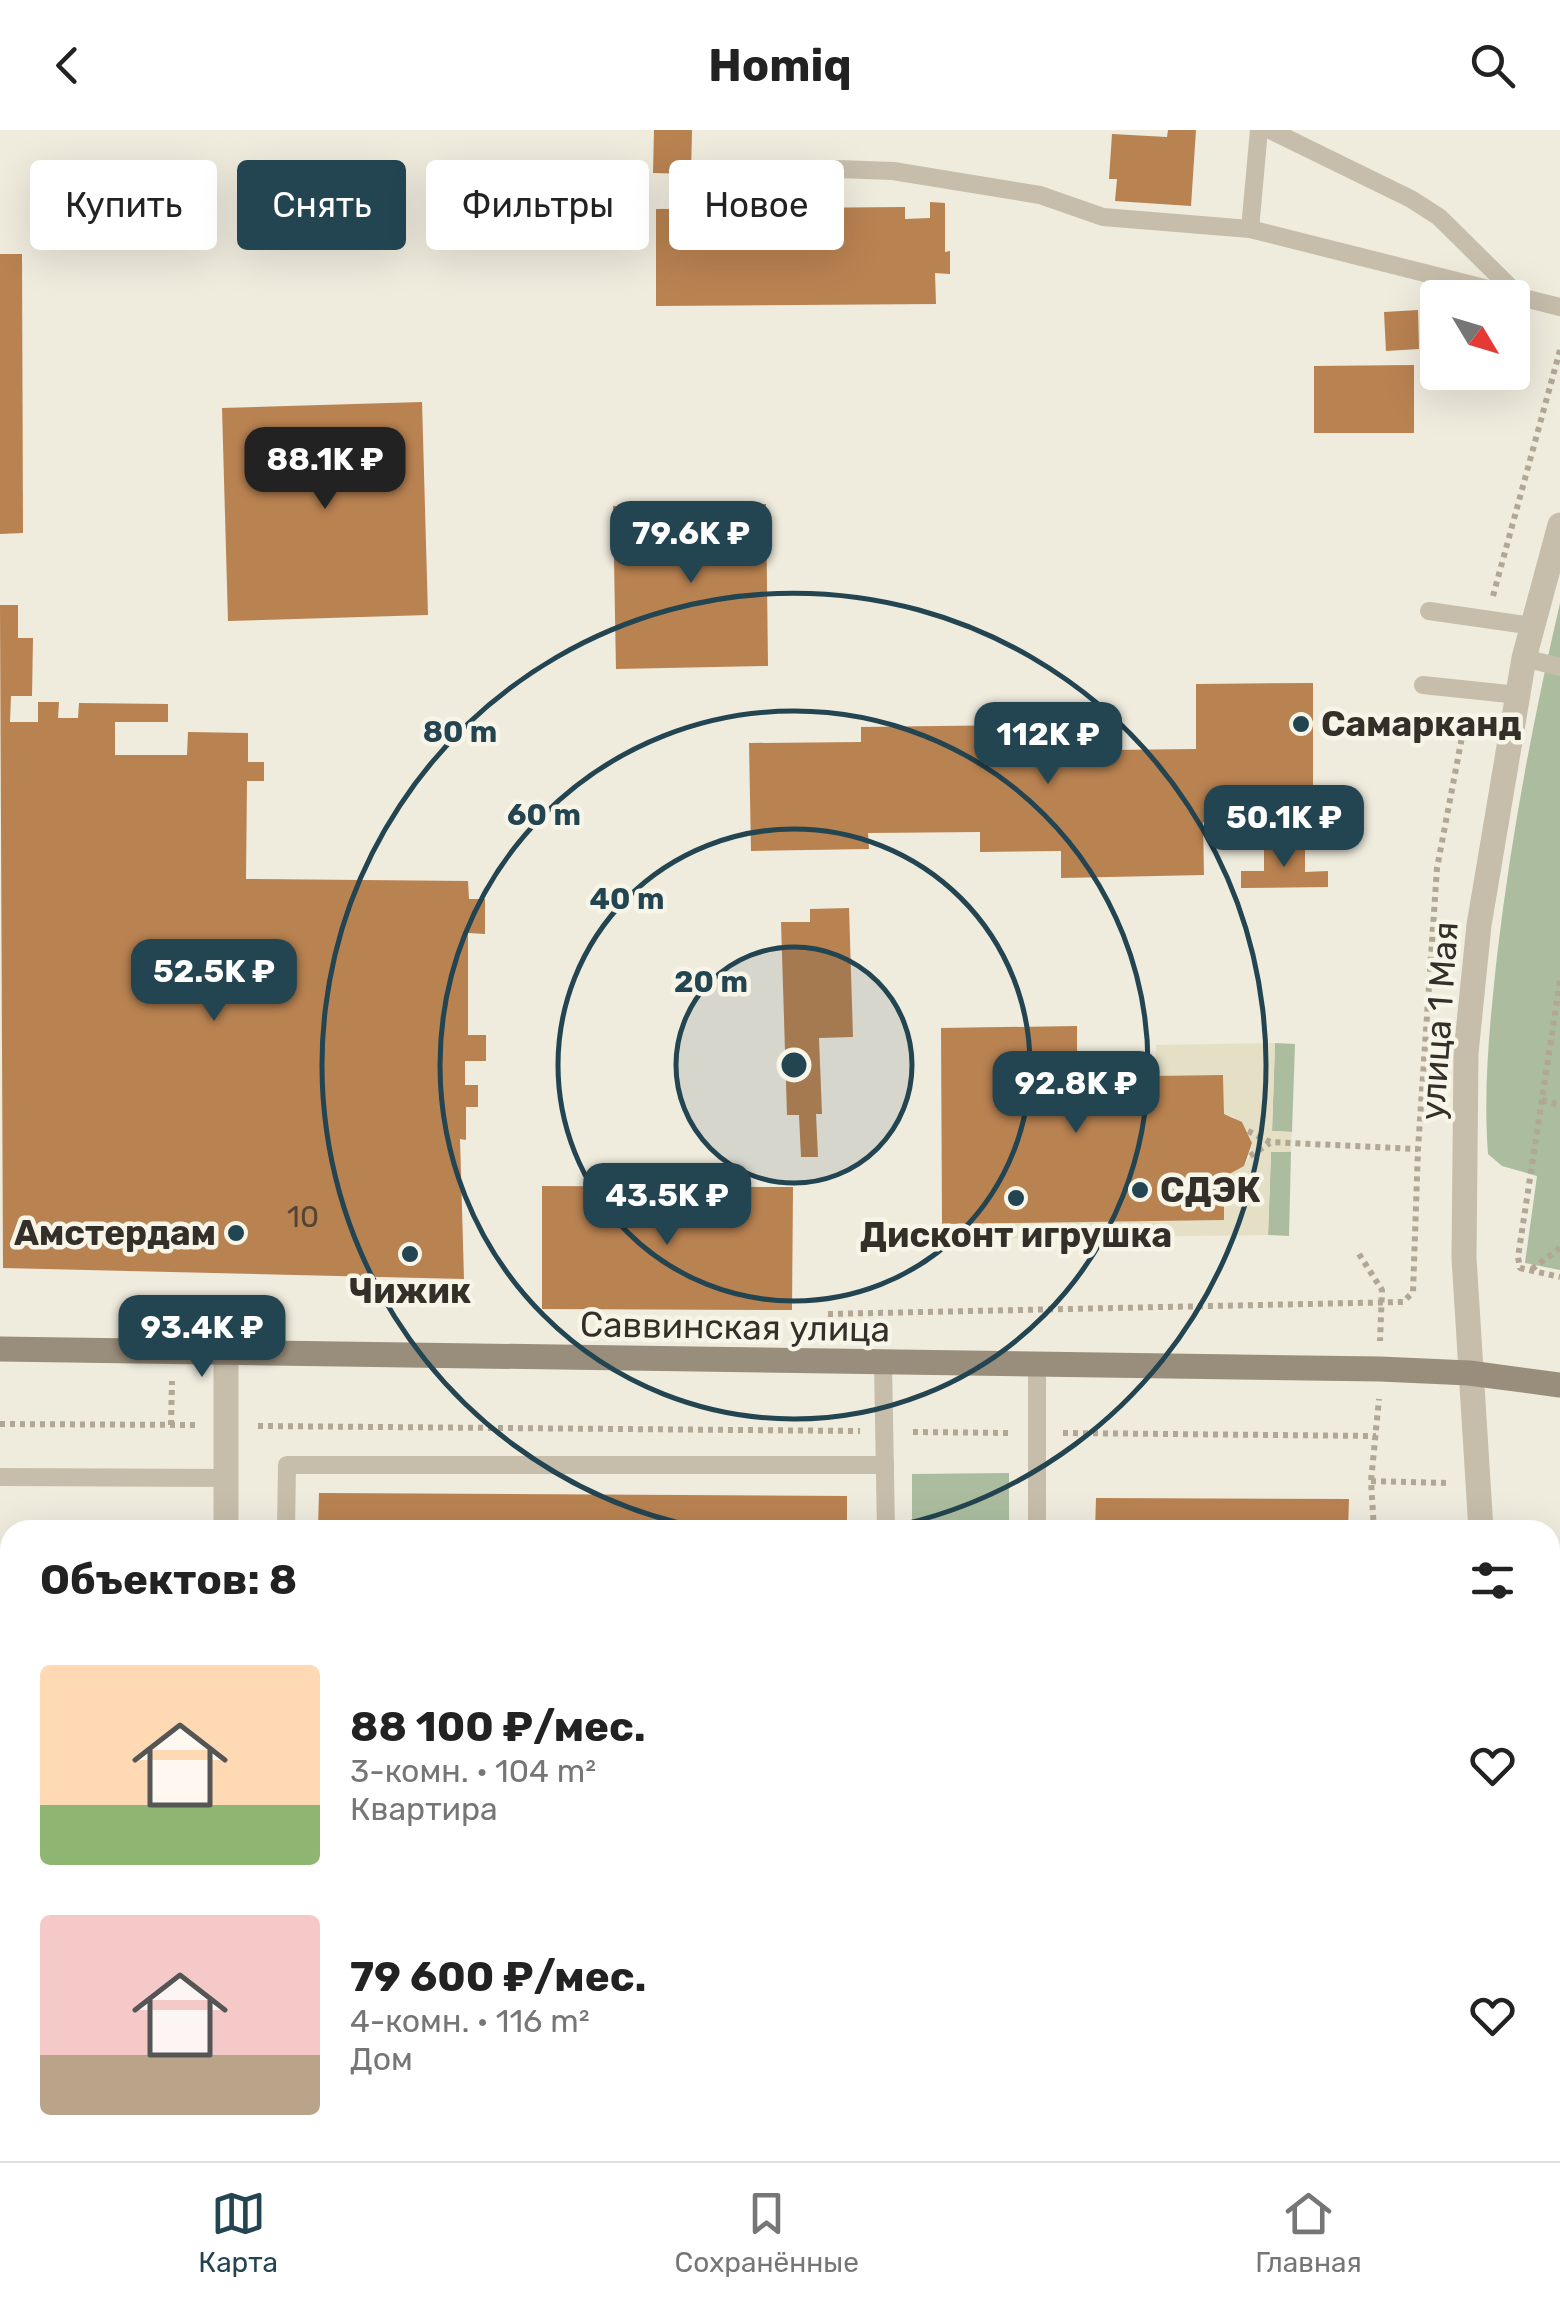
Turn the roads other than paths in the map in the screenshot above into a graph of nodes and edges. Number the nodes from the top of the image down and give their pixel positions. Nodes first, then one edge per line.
1 (1259, 130) edge
2 (1270, 130) edge
3 (844, 168) edge
4 (1250, 229) junction
5 (1455, 280) edge
6 (1504, 280) edge
7 (1530, 300) edge
8 (1560, 307) edge
9 (1560, 525) edge
10 (1429, 611) dead end
11 (1532, 626) junction
12 (1524, 658) junction
13 (1560, 667) edge
14 (1423, 685) dead end
15 (1518, 695) junction
16 (0, 1350) edge
17 (226, 1353) junction
18 (883, 1364) junction
19 (1037, 1366) junction
20 (1469, 1372) junction
21 (1560, 1385) edge
22 (884, 1465) junction
23 (0, 1476) edge
24 (226, 1478) junction
25 (226, 1520) edge
26 (286, 1520) edge
27 (886, 1520) edge
28 (1037, 1520) edge
29 (1480, 1520) edge

1 - 4 lane
2 - 6 lane
3 - 4 lane
4 - 5 lane
7 - 8 lane
9 - 11 street, улица 1 Мая
10 - 11 lane
11 - 12 street, улица 1 Мая
12 - 13 lane
12 - 15 street, улица 1 Мая
14 - 15 lane
15 - 20 street, улица 1 Мая
16 - 17 main road, Саввинская улица
17 - 18 main road, Саввинская улица
17 - 24 street
18 - 19 main road, Саввинская улица
18 - 22 lane
19 - 20 main road, Саввинская улица
19 - 28 lane
20 - 21 main road, Саввинская улица
20 - 29 street, улица 1 Мая
22 - 26 lane
22 - 27 lane
23 - 24 lane
24 - 25 street

